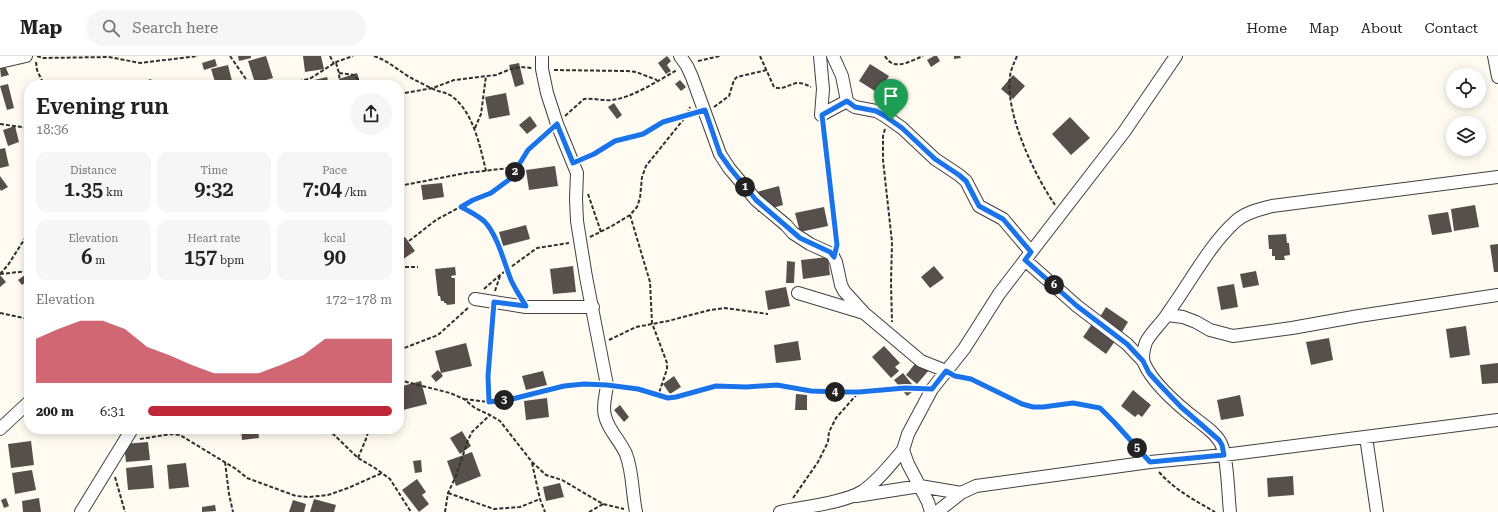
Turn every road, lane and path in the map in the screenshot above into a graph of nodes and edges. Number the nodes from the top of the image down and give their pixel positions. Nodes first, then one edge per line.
1 (26, 56) edge
2 (36, 56) edge
3 (198, 56) edge
4 (230, 56) edge
5 (330, 56) edge
6 (353, 56) edge
7 (374, 56) edge
8 (542, 56) edge
9 (720, 56) edge
10 (760, 56) edge
11 (820, 56) edge
12 (833, 56) edge
13 (885, 56) edge
14 (923, 56) edge
15 (1017, 56) edge
16 (1176, 56) edge
17 (1494, 56) edge
18 (683, 61) edge
19 (0, 62) edge
20 (335, 63) junction
21 (542, 69) junction
22 (766, 70) junction
23 (339, 73) junction
24 (486, 76) junction
25 (1498, 77) edge
26 (42, 80) edge
27 (247, 80) edge
28 (304, 80) edge
29 (340, 80) edge
30 (358, 80) edge
31 (657, 80) junction
32 (432, 88) junction
33 (823, 89) junction
34 (404, 94) edge
35 (847, 101) junction
36 (705, 110) junction
37 (687, 115) junction
38 (822, 115) junction
39 (891, 120) junction
40 (0, 124) edge
41 (557, 124) junction
42 (24, 127) edge
43 (475, 128) junction
44 (573, 163) junction
45 (518, 167) junction
46 (486, 171) junction
47 (1498, 177) edge
48 (404, 185) edge
49 (586, 189) dead end
50 (461, 207) junction
51 (1061, 214) junction
52 (630, 215) junction
53 (601, 232) junction
54 (24, 240) edge
55 (410, 241) dead end
56 (581, 241) junction
57 (1028, 256) junction
58 (834, 257) junction
59 (404, 267) edge
60 (418, 267) dead end
61 (24, 272) edge
62 (0, 274) edge
63 (500, 274) dead end
64 (798, 292) dead end
65 (1498, 295) edge
66 (475, 299) dead end
67 (494, 302) junction
68 (526, 306) junction
69 (593, 307) junction
70 (0, 313) edge
71 (864, 313) junction
72 (768, 314) dead end
73 (1168, 315) junction
74 (24, 319) edge
75 (652, 324) junction
76 (892, 335) junction
77 (599, 345) junction
78 (1143, 361) junction
79 (946, 371) junction
80 (404, 381) edge
81 (607, 385) junction
82 (932, 389) junction
83 (859, 392) junction
84 (658, 396) junction
85 (464, 399) junction
86 (489, 402) junction
87 (24, 407) edge
88 (490, 415) junction
89 (1498, 420) edge
90 (0, 429) edge
91 (129, 434) edge
92 (333, 434) edge
93 (368, 434) edge
94 (1366, 437) junction
95 (122, 444) junction
96 (903, 450) junction
97 (1224, 455) junction
98 (358, 458) junction
99 (225, 462) junction
100 (532, 462) junction
101 (1150, 462) junction
102 (111, 465) junction
103 (382, 474) junction
104 (920, 486) junction
105 (448, 493) junction
106 (962, 493) junction
107 (852, 497) junction
108 (540, 499) junction
109 (602, 504) junction
110 (636, 511) edge
111 (81, 512) edge
112 (126, 512) edge
113 (234, 512) edge
114 (411, 512) edge
115 (445, 512) edge
116 (544, 512) edge
117 (589, 512) edge
118 (781, 512) edge
119 (931, 512) edge
120 (937, 512) edge
121 (1215, 512) edge
122 (1230, 512) edge
123 (1377, 512) edge

1 - 19 street
2 - 3 path
2 - 26 path
4 - 27 path
5 - 20 path
6 - 20 path
7 - 32 path
8 - 21 street
9 - 18 path
10 - 22 path
11 - 33 street
12 - 35 street
13 - 14 path
15 - 51 path
16 - 51 street
17 - 25 street
18 - 31 path
18 - 36 street
20 - 23 path
20 - 28 path
21 - 24 path
21 - 31 path
21 - 41 street
22 - 33 path
22 - 36 path
23 - 29 path
23 - 30 path
24 - 32 path
24 - 43 path
31 - 41 path
32 - 34 path
32 - 43 path
33 - 38 street
35 - 38 street
35 - 39 street
36 - 37 path
36 - 58 street
37 - 44 path
37 - 52 path
38 - 58 path
39 - 57 street
39 - 76 path
40 - 42 path
41 - 44 street
41 - 45 path
43 - 46 path
44 - 56 street
45 - 46 path
45 - 50 path
46 - 48 path
47 - 73 street
49 - 53 path
50 - 55 path
50 - 68 path
51 - 57 street
52 - 53 path
52 - 75 path
53 - 56 path
54 - 62 path
56 - 69 street
57 - 78 street
57 - 79 street
58 - 71 street
59 - 60 path
61 - 62 path
63 - 67 path
64 - 71 street
65 - 73 street
66 - 67 street
67 - 68 street
67 - 86 path
68 - 69 street
69 - 77 street
70 - 74 path
71 - 76 street
72 - 75 path
73 - 78 street
75 - 77 path
75 - 84 path
76 - 79 street
77 - 81 street
78 - 97 street
79 - 82 street
79 - 101 path
80 - 85 path
81 - 84 path
81 - 86 path
81 - 110 street
82 - 83 path
82 - 96 street
83 - 84 path
83 - 118 path
85 - 86 path
85 - 88 path
87 - 90 street
88 - 100 path
88 - 105 path
89 - 94 street
91 - 95 street
92 - 98 path
93 - 98 path
94 - 97 street
94 - 123 street
95 - 99 path
95 - 102 street
96 - 104 street
96 - 107 street
97 - 101 street
97 - 122 street
98 - 103 path
99 - 103 path
99 - 113 path
100 - 108 path
100 - 109 path
101 - 106 street
101 - 121 path
102 - 111 street
102 - 112 path
103 - 114 path
104 - 106 street
104 - 107 street
104 - 119 street
105 - 108 path
105 - 115 path
106 - 120 street
107 - 118 street
108 - 116 path
109 - 110 path
109 - 117 path

